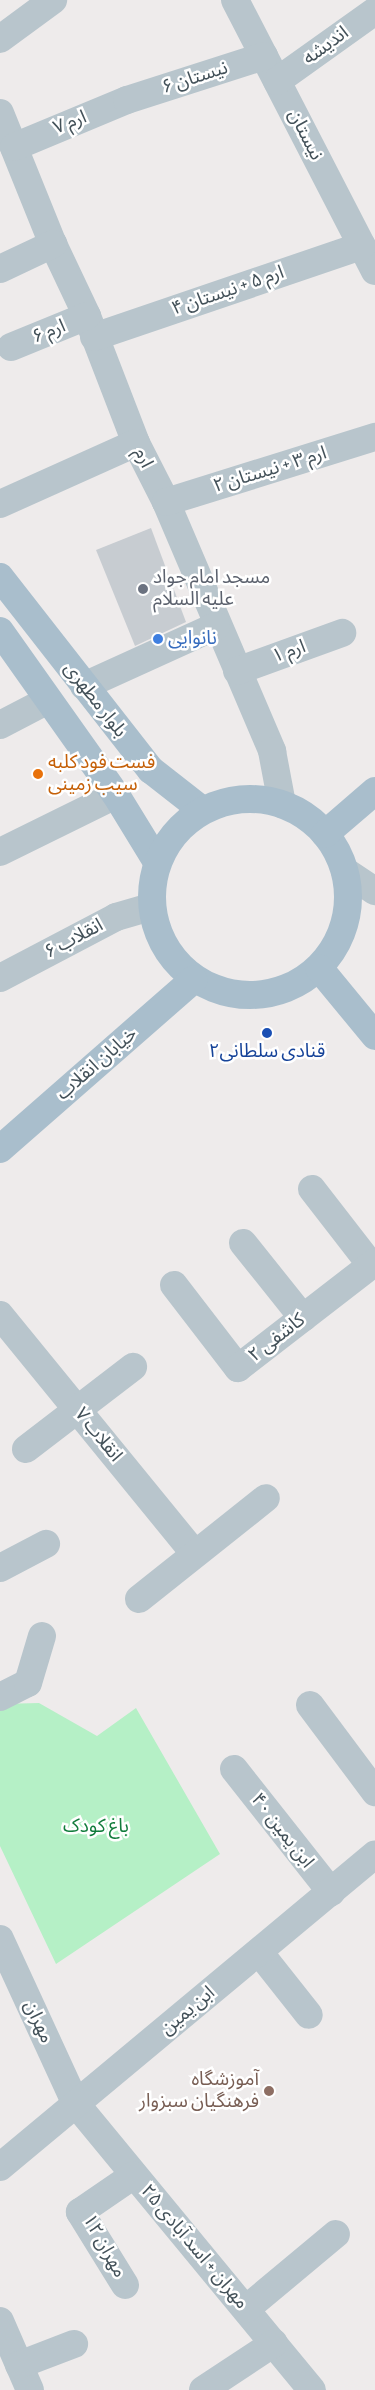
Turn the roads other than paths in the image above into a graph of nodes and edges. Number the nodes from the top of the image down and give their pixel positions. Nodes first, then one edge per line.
1 (53, 0) edge
2 (235, 0) edge
3 (375, 11) edge
4 (0, 39) edge
5 (264, 56) junction
6 (277, 81) junction
7 (127, 100) joint
8 (1, 116) edge
9 (14, 147) junction
10 (53, 244) junction
11 (362, 246) junction
12 (0, 269) edge
13 (375, 271) edge
14 (90, 327) junction
15 (12, 347) dead end
16 (375, 437) edge
17 (136, 443) junction
18 (166, 502) junction
19 (0, 504) edge
20 (0, 577) edge
21 (216, 626) junction
22 (0, 630) edge
23 (342, 633) dead end
24 (236, 671) junction
25 (84, 686) junction
26 (48, 700) junction
27 (0, 725) edge
28 (375, 792) edge
29 (116, 796) junction
30 (282, 804) junction
31 (202, 810) junction
32 (325, 834) junction
33 (0, 852) edge
34 (157, 862) junction
35 (345, 871) junction
36 (375, 891) edge
37 (151, 908) junction
38 (319, 968) junction
39 (0, 978) edge
40 (194, 980) junction
41 (375, 1036) edge
42 (2, 1142) edge
43 (312, 1189) dead end
44 (243, 1243) dead end
45 (373, 1263) edge
46 (174, 1285) dead end
47 (303, 1318) junction
48 (5, 1327) edge
49 (133, 1367) dead end
50 (78, 1410) junction
51 (26, 1449) dead end
52 (266, 1498) dead end
53 (46, 1544) dead end
54 (195, 1554) junction
55 (0, 1568) edge
56 (139, 1600) dead end
57 (42, 1636) dead end
58 (0, 1697) edge
59 (310, 1705) dead end
60 (234, 1769) dead end
61 (375, 1792) edge
62 (375, 1855) edge
63 (331, 1892) junction
64 (259, 1952) junction
65 (3, 1954) edge
66 (309, 2015) dead end
67 (76, 2104) junction
68 (0, 2167) edge
69 (134, 2175) junction
70 (336, 2234) dead end
71 (125, 2285) dead end
72 (246, 2309) junction
73 (0, 2321) edge
74 (274, 2343) junction
75 (74, 2344) dead end
76 (19, 2365) junction
77 (30, 2390) edge
78 (203, 2390) edge
79 (312, 2390) edge

1 - 4 street
2 - 5 street, نیستان
3 - 6 street, اندیشه
5 - 6 street, نیستان
5 - 7 street, نیستان ۶
6 - 11 street, نیستان
7 - 9 street, ارم ۷
8 - 9 street, ارم
9 - 10 street, ارم
10 - 12 street
10 - 14 street, ارم
11 - 13 street, نیستان
11 - 14 street, ارم ۵ + نیستان ۴
14 - 15 street, ارم ۶
14 - 17 street, ارم
16 - 18 street, ارم ۳ + نیستان ۲
17 - 18 street, ارم
17 - 19 street
18 - 21 street, ارم
20 - 25 main road, بلوار مطهری
21 - 24 street, ارم
21 - 25 street
22 - 26 main road, بلوار مطهری
23 - 24 street, ارم ۱
24 - 30 street, ارم
25 - 31 main road, بلوار مطهری
26 - 27 street
26 - 29 main road, بلوار مطهری
28 - 32 main road
29 - 33 street
29 - 34 main road, بلوار مطهری
30 - 31 main road
30 - 32 main road
31 - 34 main road
32 - 35 main road
34 - 37 main road
35 - 36 street
35 - 38 main road
37 - 39 street, انقلاب ۶
37 - 40 main road
38 - 40 main road
38 - 41 main road
40 - 42 main road, خیابان انقلاب
43 - 45 street
44 - 47 street
45 - 47 street, کاشفی ۲
46 - 47 street, کاشفی ۲
48 - 50 street, انقلاب ۷
49 - 50 street
50 - 51 street
50 - 54 street, انقلاب ۷
52 - 54 street
53 - 55 street
54 - 56 street
57 - 58 street
59 - 61 street
60 - 63 street, ابن یمین ۴۰
62 - 63 street, ابن یمین
63 - 64 street, ابن یمین
64 - 66 street
64 - 67 street, ابن یمین
65 - 67 street, مهران
67 - 68 street, ابن یمین
67 - 69 street, مهران + اسد آبادی ۲۵
69 - 71 street, مهران ۱۲
69 - 72 street, مهران + اسد آبادی ۲۵
70 - 72 street
72 - 74 street, مهران + اسد آبادی ۲۵
73 - 76 street
74 - 78 street
74 - 79 street, مهران + اسد آبادی ۲۵
75 - 76 street
76 - 77 street

